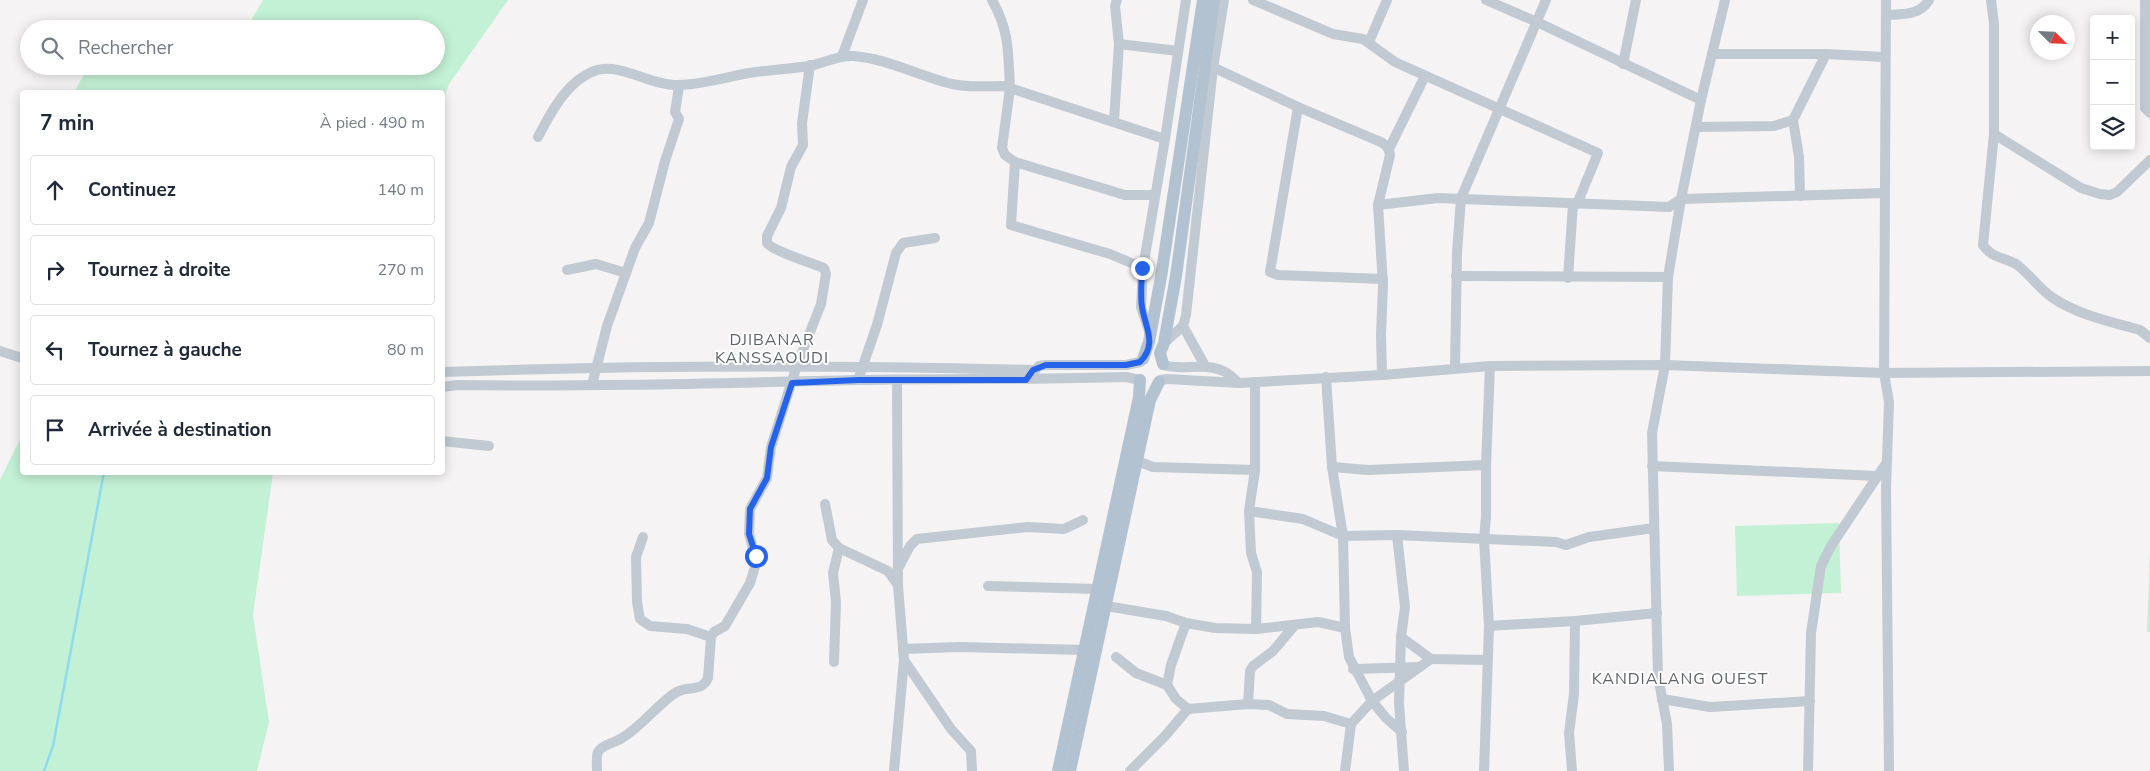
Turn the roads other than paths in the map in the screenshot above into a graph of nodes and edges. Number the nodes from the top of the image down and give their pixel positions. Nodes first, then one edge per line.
1 (863, 0) edge
2 (992, 0) edge
3 (1117, 0) edge
4 (1186, 0) edge
5 (1203, 0) edge
6 (1214, 0) edge
7 (1224, 0) edge
8 (1253, 0) edge
9 (1388, 0) edge
10 (1486, 0) edge
11 (1546, 0) edge
12 (1636, 0) edge
13 (1725, 0) edge
14 (1886, 0) edge
15 (1929, 0) edge
16 (1992, 0) edge
17 (2144, 0) edge
18 (1886, 15) junction
19 (1537, 22) junction
20 (1369, 42) junction
21 (1119, 44) junction
22 (1178, 51) junction
23 (1712, 54) junction
24 (1826, 54) junction
25 (842, 56) junction
26 (1884, 57) junction
27 (1623, 64) junction
28 (810, 66) junction
29 (1209, 66) junction
30 (1425, 76) junction
31 (679, 86) junction
32 (1010, 88) junction
33 (1701, 100) junction
34 (1298, 107) junction
35 (1499, 109) junction
36 (2150, 113) edge
37 (1793, 120) junction
38 (1114, 121) junction
39 (1696, 127) junction
40 (1994, 134) junction
41 (538, 137) dead end
42 (1165, 139) junction
43 (1389, 149) junction
44 (2150, 160) edge
45 (1014, 162) junction
46 (1884, 193) junction
47 (1155, 195) junction
48 (1800, 196) junction
49 (1460, 198) junction
50 (1681, 199) junction
51 (1575, 204) junction
52 (1378, 205) junction
53 (935, 238) dead end
54 (1142, 268) junction
55 (567, 270) dead end
56 (626, 273) junction
57 (1176, 276) junction
58 (1456, 276) junction
59 (1161, 277) junction
60 (1668, 277) junction
61 (1568, 278) junction
62 (1383, 279) junction
63 (1183, 326) junction
64 (1150, 335) junction
65 (2150, 338) edge
66 (1164, 343) junction
67 (0, 351) edge
68 (20, 357) edge
69 (1141, 361) junction
70 (1163, 365) junction
71 (1665, 365) junction
72 (863, 366) junction
73 (1205, 366) junction
74 (1490, 366) junction
75 (596, 367) junction
76 (796, 368) junction
77 (1455, 368) junction
78 (1033, 370) junction
79 (2150, 371) edge
80 (445, 372) edge
81 (1884, 373) junction
82 (1382, 375) junction
83 (1326, 377) junction
84 (858, 380) junction
85 (1026, 380) junction
86 (1140, 380) junction
87 (896, 381) junction
88 (1160, 381) junction
89 (1255, 382) junction
90 (792, 383) junction
91 (1239, 383) junction
92 (592, 385) junction
93 (445, 387) edge
94 (445, 441) edge
95 (489, 446) dead end
96 (1132, 460) junction
97 (1888, 461) junction
98 (1486, 465) junction
99 (1652, 466) junction
100 (1332, 467) junction
101 (1254, 470) junction
102 (1877, 476) junction
103 (825, 504) dead end
104 (1249, 511) junction
105 (1083, 520) dead end
106 (1654, 528) junction
107 (1397, 535) junction
108 (1343, 536) junction
109 (644, 537) dead end
110 (1484, 539) junction
111 (839, 548) junction
112 (899, 568) junction
113 (898, 586) junction
114 (988, 586) dead end
115 (1098, 589) junction
116 (1106, 606) junction
117 (1657, 613) junction
118 (1575, 621) junction
119 (1186, 623) junction
120 (1295, 625) junction
121 (1489, 626) junction
122 (1345, 628) junction
123 (1256, 630) junction
124 (711, 637) junction
125 (1401, 637) junction
126 (903, 649) junction
127 (1084, 650) junction
128 (1116, 657) dead end
129 (1430, 659) junction
130 (904, 660) junction
131 (1487, 660) junction
132 (834, 662) dead end
133 (1420, 667) junction
134 (1353, 668) junction
135 (1400, 668) junction
136 (1400, 683) junction
137 (1167, 685) junction
138 (1662, 699) junction
139 (1372, 701) junction
140 (1810, 701) junction
141 (1248, 704) junction
142 (1188, 709) junction
143 (1350, 724) junction
144 (1402, 732) junction
145 (597, 771) edge
146 (894, 771) edge
147 (972, 771) edge
148 (1058, 771) edge
149 (1070, 771) edge
150 (1130, 771) edge
151 (1345, 771) edge
152 (1404, 771) edge
153 (1484, 771) edge
154 (1572, 771) edge
155 (1668, 771) edge
156 (1808, 771) edge
157 (1889, 771) edge

1 - 25 street
2 - 32 street
3 - 21 street
4 - 22 street
5 - 59 main road
6 - 29 main road
7 - 29 street
8 - 20 street
9 - 20 street
10 - 19 street
11 - 19 street
12 - 27 street
13 - 23 street
14 - 18 street
15 - 18 street
16 - 40 street
17 - 36 street
18 - 26 street
19 - 27 street
19 - 35 street
20 - 30 street
21 - 22 street
21 - 38 street
22 - 42 street
23 - 24 street
23 - 33 street
24 - 26 street
24 - 37 street
25 - 28 street
25 - 32 street
26 - 46 street
27 - 33 street
28 - 31 street
28 - 76 street
29 - 34 street
29 - 57 main road
29 - 63 street
30 - 35 street
30 - 43 street
31 - 41 street
31 - 56 street
32 - 38 street
32 - 45 street
33 - 39 street
34 - 43 street
34 - 62 street
35 - 49 street
35 - 51 street
37 - 39 street
37 - 48 street
38 - 42 street
39 - 50 street
40 - 44 street
40 - 65 street
42 - 47 street
43 - 52 street
45 - 47 street
45 - 54 street
46 - 48 street
46 - 81 street
47 - 54 street
48 - 50 street
49 - 51 street
49 - 52 street
49 - 58 street
50 - 51 street
50 - 60 street
51 - 61 street
52 - 62 street
53 - 72 street
54 - 64 street
55 - 56 street
56 - 75 street
57 - 59 main road
57 - 66 main road
58 - 61 street
58 - 77 street
59 - 64 main road
60 - 61 street
60 - 71 street
62 - 82 street
63 - 66 street
63 - 73 street
64 - 69 main road
66 - 70 main road
67 - 68 street
69 - 70 main road
69 - 78 street
69 - 86 main road
70 - 73 street
70 - 88 main road
71 - 74 street
71 - 81 street
71 - 99 street
72 - 76 street
72 - 78 street
72 - 84 street
73 - 91 street
74 - 77 street
74 - 98 street
75 - 76 street
75 - 80 street
75 - 92 street
76 - 90 street
77 - 82 street
78 - 85 street
79 - 81 street
81 - 97 street
82 - 83 street
83 - 89 street
83 - 100 street
84 - 87 street
84 - 90 street
85 - 86 street
85 - 87 street
86 - 88 main road
86 - 96 main road
87 - 112 street
88 - 91 street
88 - 96 main road
89 - 91 street
89 - 101 street
90 - 92 street
90 - 124 street
92 - 93 street
94 - 95 street
96 - 101 street
96 - 115 main road
96 - 116 main road
97 - 102 street
97 - 157 street
98 - 100 street
98 - 110 street
99 - 102 street
99 - 106 street
100 - 108 street
101 - 104 street
102 - 140 street
103 - 111 street
104 - 108 street
104 - 123 street
105 - 112 street
106 - 110 street
106 - 117 street
107 - 108 street
107 - 110 street
107 - 125 street
108 - 122 street
109 - 124 street
110 - 121 street
111 - 113 street
111 - 132 street
112 - 113 street
113 - 126 street
114 - 115 street
115 - 127 main road
116 - 119 street
116 - 149 main road
117 - 118 street
117 - 138 street
118 - 121 street
118 - 154 street
119 - 123 street
119 - 137 street
120 - 122 street
120 - 123 street
120 - 141 street
121 - 131 street
122 - 134 street
124 - 145 street
125 - 129 street
125 - 135 street
126 - 127 street
126 - 130 street
127 - 148 main road
128 - 137 street
129 - 131 street
129 - 133 street
130 - 146 street
130 - 147 street
131 - 153 street
133 - 135 street
133 - 136 street
134 - 135 street
134 - 139 street
135 - 136 street
136 - 139 street
136 - 144 street
137 - 142 street
138 - 140 street
138 - 155 street
139 - 143 street
139 - 144 street
140 - 156 street
141 - 142 street
141 - 143 street
142 - 150 street
143 - 151 street
144 - 152 street

